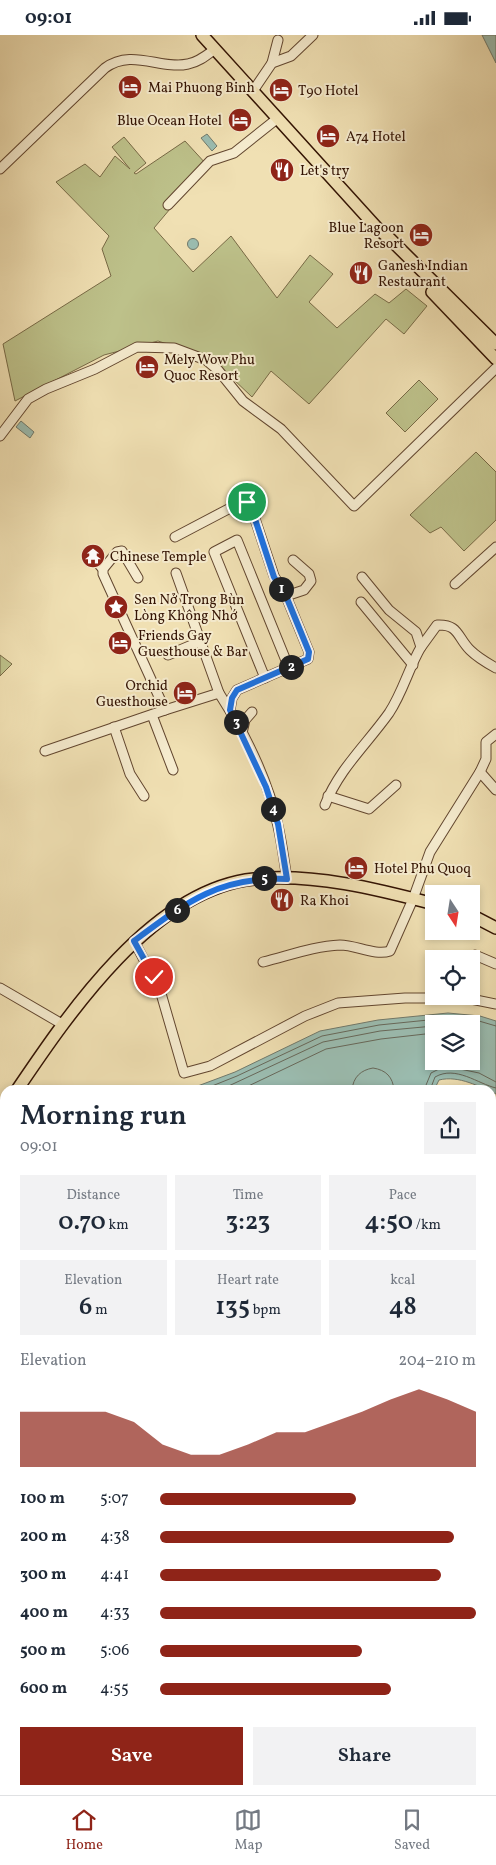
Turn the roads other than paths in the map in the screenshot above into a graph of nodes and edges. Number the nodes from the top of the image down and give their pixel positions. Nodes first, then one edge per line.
1 (202, 35) edge
2 (314, 35) edge
3 (278, 40) dead end
4 (215, 49) junction
5 (272, 63) junction
6 (253, 91) junction
7 (278, 118) junction
8 (0, 169) edge
9 (168, 205) dead end
10 (459, 315) junction
11 (496, 344) edge
12 (496, 359) edge
13 (496, 368) edge
14 (0, 436) edge
15 (175, 537) dead end
16 (496, 547) edge
17 (94, 559) dead end
18 (293, 560) dead end
19 (103, 569) junction
20 (176, 573) dead end
21 (362, 577) dead end
22 (138, 578) dead end
23 (455, 585) dead end
24 (286, 596) junction
25 (361, 602) dead end
26 (199, 642) junction
27 (421, 647) junction
28 (168, 655) dead end
29 (413, 665) junction
30 (496, 667) edge
31 (289, 668) junction
32 (265, 678) junction
33 (219, 693) junction
34 (165, 710) junction
35 (230, 710) junction
36 (252, 712) dead end
37 (152, 715) junction
38 (114, 727) junction
39 (242, 733) junction
40 (496, 734) edge
41 (46, 751) dead end
42 (173, 770) dead end
43 (480, 772) junction
44 (396, 785) dead end
45 (496, 790) edge
46 (144, 796) dead end
47 (287, 879) junction
48 (413, 899) junction
49 (425, 902) edge
50 (480, 920) edge
51 (496, 928) edge
52 (134, 941) junction
53 (480, 957) edge
54 (263, 962) dead end
55 (496, 964) edge
56 (0, 988) edge
57 (496, 1004) edge
58 (62, 1024) junction
59 (20, 1085) edge

1 - 4 main road
2 - 5 street
3 - 5 street
4 - 6 main road
4 - 8 street
5 - 6 street
6 - 7 main road
7 - 9 street
7 - 10 main road
10 - 11 main road
10 - 12 main road
13 - 14 street
15 - 24 street
16 - 23 street
17 - 19 street
18 - 24 street
19 - 22 street
19 - 34 street
20 - 26 street
21 - 27 street
24 - 31 street
25 - 29 street
26 - 28 street
26 - 33 street
27 - 29 street
27 - 30 street
29 - 44 street
31 - 32 street
31 - 32 street
32 - 35 street
33 - 34 street
33 - 35 street
34 - 37 street
35 - 39 street
36 - 39 street
37 - 38 street
37 - 42 street
38 - 41 street
38 - 46 street
39 - 47 street
40 - 43 street
43 - 45 street
43 - 48 street
47 - 48 main road
47 - 52 main road
48 - 49 main road
48 - 54 street
50 - 51 main road
52 - 57 street
52 - 58 main road
53 - 55 street
56 - 58 street
58 - 59 main road

